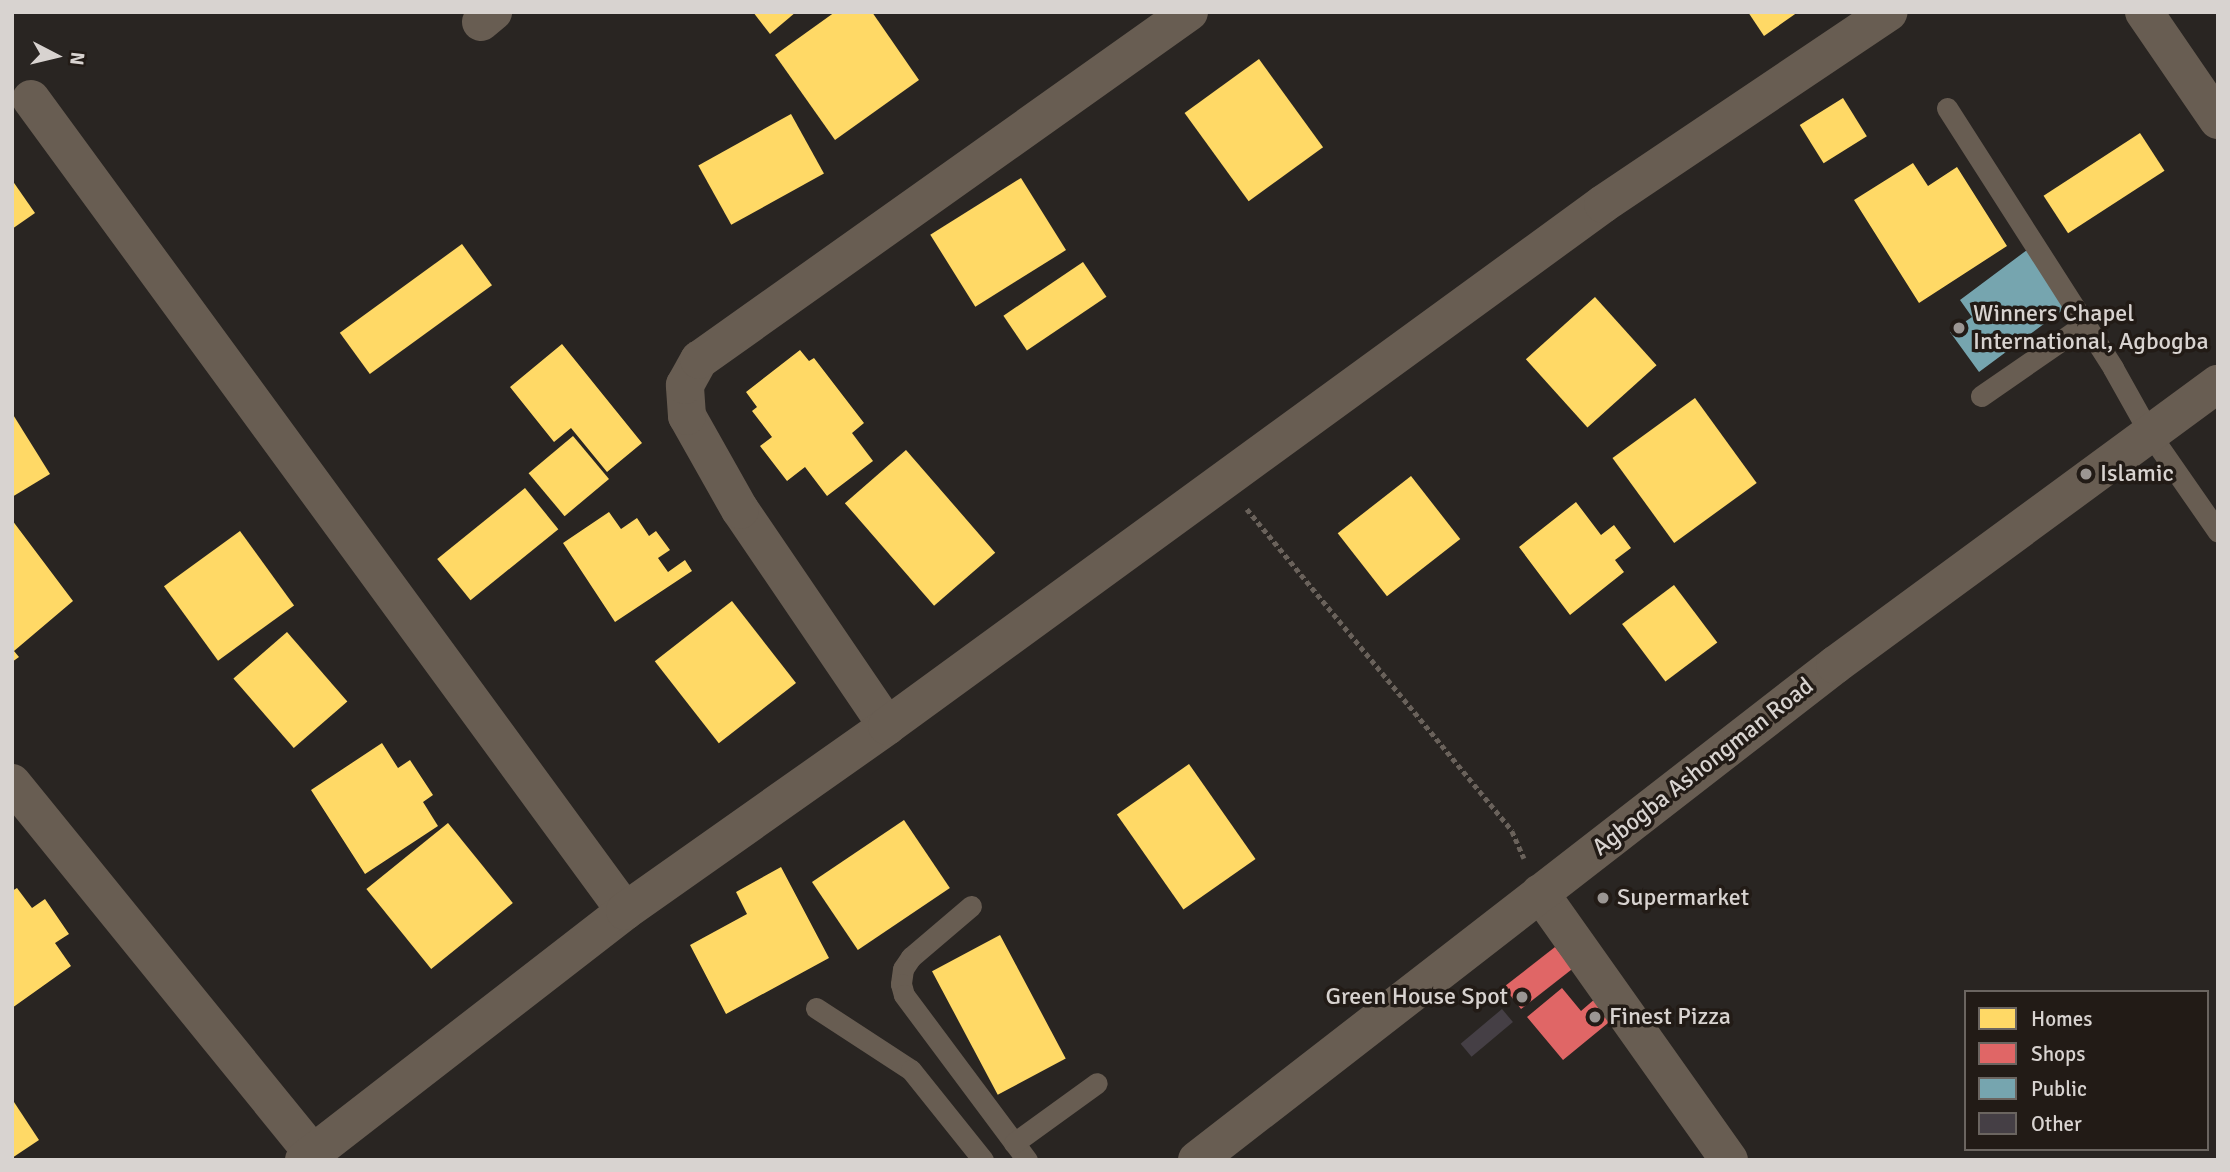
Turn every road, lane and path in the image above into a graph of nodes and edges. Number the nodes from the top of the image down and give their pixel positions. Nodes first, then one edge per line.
1 (1189, 12) edge
2 (1889, 12) edge
3 (2144, 12) edge
4 (31, 99) dead end
5 (1947, 108) dead end
6 (2218, 120) edge
7 (2085, 324) junction
8 (2218, 384) edge
9 (1981, 396) dead end
10 (2150, 434) junction
11 (1225, 481) junction
12 (2218, 533) edge
13 (887, 726) junction
14 (12, 783) edge
15 (1540, 894) junction
16 (971, 906) dead end
17 (625, 911) junction
18 (816, 1008) dead end
19 (1097, 1083) dead end
20 (1020, 1151) edge
21 (308, 1156) edge
22 (983, 1160) edge
23 (1197, 1160) edge
24 (1729, 1160) edge

1 - 13 street
2 - 11 street
3 - 6 street
4 - 17 street
5 - 7 lane
7 - 9 lane
7 - 10 lane
8 - 10 street, Agbogba Ashongman Road
10 - 12 lane
10 - 15 street, Agbogba Ashongman Road
11 - 13 street
11 - 15 path
13 - 17 street
14 - 21 street
15 - 23 street, Agbogba Ashongman Road
15 - 24 street
16 - 20 lane
17 - 21 street
18 - 22 lane
19 - 20 lane

